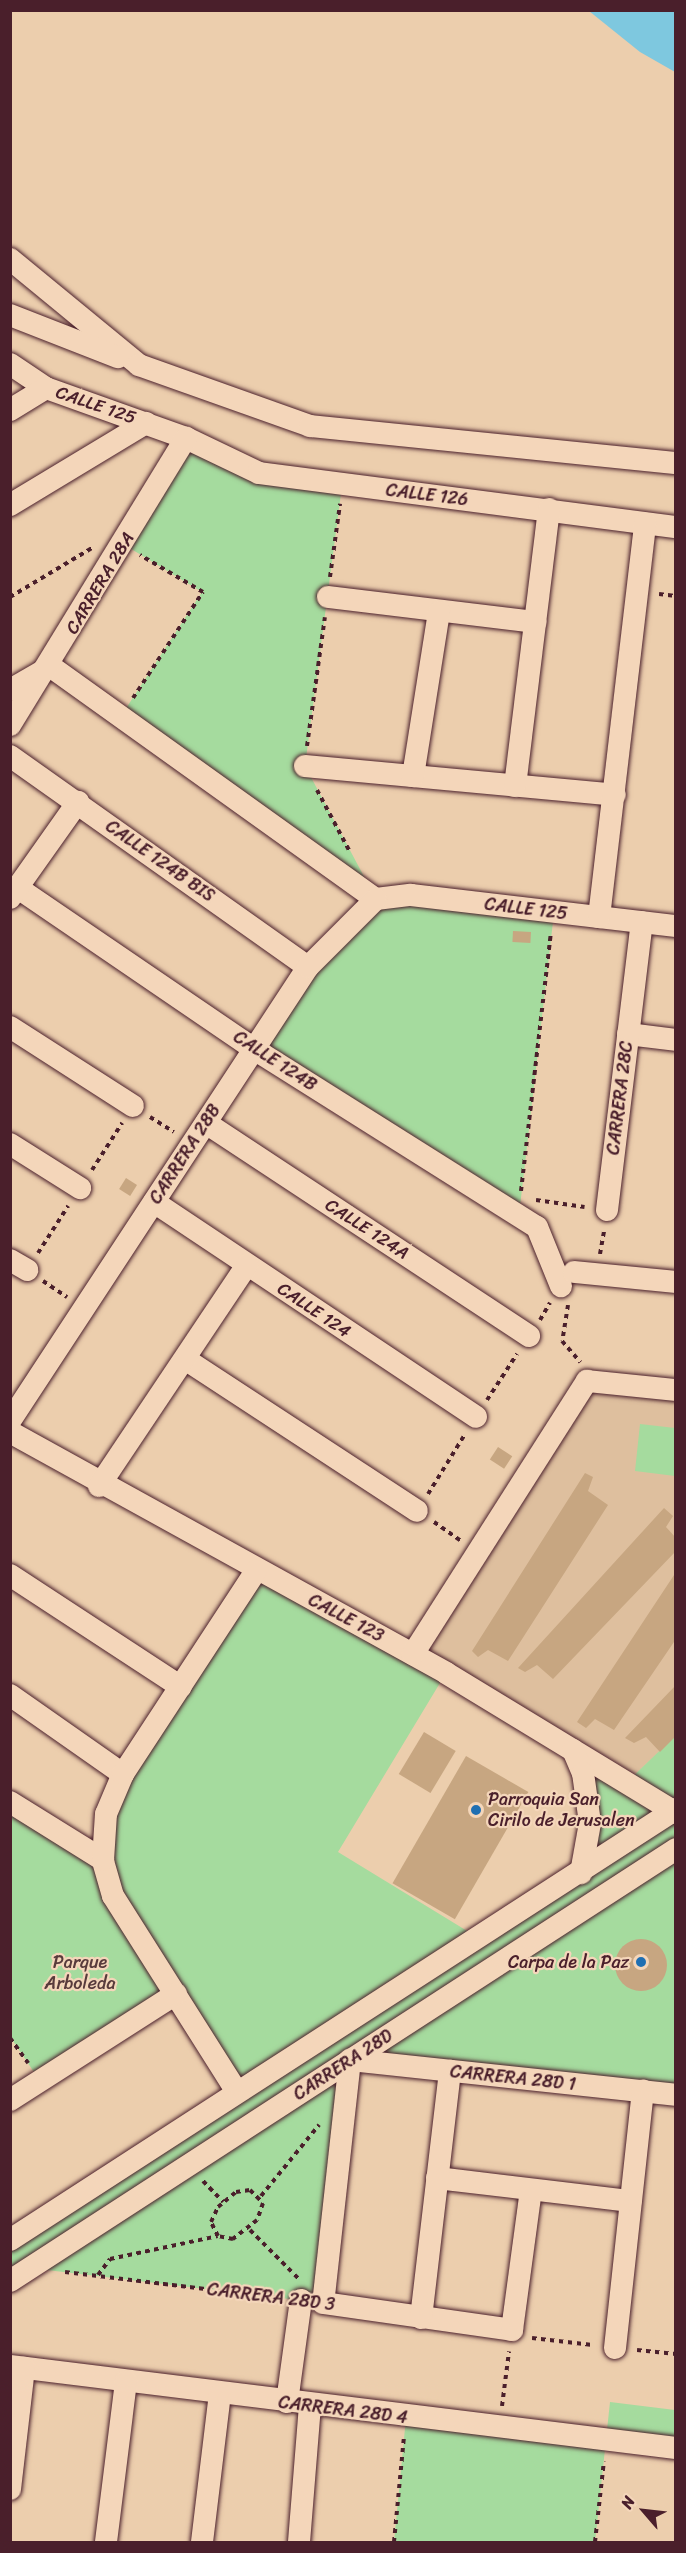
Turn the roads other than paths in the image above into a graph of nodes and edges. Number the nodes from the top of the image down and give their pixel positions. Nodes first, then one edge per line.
1 (10, 259) edge
2 (10, 315) edge
3 (10, 364) edge
4 (139, 365) junction
5 (46, 388) junction
6 (10, 410) edge
7 (146, 423) junction
8 (186, 438) junction
9 (675, 463) edge
10 (10, 505) edge
11 (549, 509) junction
12 (645, 524) junction
13 (675, 527) edge
14 (328, 597) road end
15 (440, 612) junction
16 (536, 622) junction
17 (50, 666) junction
18 (10, 690) edge
19 (10, 725) edge
20 (10, 756) edge
21 (305, 766) road end
22 (413, 776) junction
23 (515, 786) junction
24 (615, 795) junction
25 (78, 802) junction
26 (14, 893) edge
27 (376, 899) junction
28 (599, 917) junction
29 (642, 922) junction
30 (675, 926) edge
31 (308, 967) junction
32 (10, 1027) edge
33 (628, 1034) junction
34 (675, 1040) edge
35 (254, 1049) junction
36 (133, 1106) dead end
37 (206, 1123) junction
38 (10, 1144) edge
39 (80, 1188) dead end
40 (154, 1202) junction
41 (607, 1210) road end
42 (247, 1265) junction
43 (675, 1282) edge
44 (529, 1336) dead end
45 (185, 1359) junction
46 (675, 1390) edge
47 (476, 1418) dead end
48 (10, 1421) edge
49 (10, 1432) edge
50 (99, 1486) junction
51 (417, 1510) dead end
52 (256, 1571) junction
53 (10, 1575) edge
54 (413, 1654) junction
55 (181, 1687) junction
56 (10, 1695) edge
57 (573, 1750) junction
58 (123, 1774) junction
59 (10, 1802) edge
60 (675, 1811) edge
61 (675, 1849) edge
62 (103, 1860) junction
63 (581, 1873) junction
64 (176, 1994) junction
65 (350, 2060) junction
66 (450, 2071) junction
67 (642, 2091) junction
68 (237, 2092) junction
69 (675, 2095) edge
70 (10, 2100) edge
71 (437, 2178) junction
72 (531, 2190) junction
73 (630, 2201) junction
74 (10, 2240) edge
75 (10, 2281) edge
76 (312, 2302) junction
77 (421, 2318) junction
78 (615, 2348) dead end
79 (17, 2367) edge
80 (126, 2381) junction
81 (220, 2394) junction
82 (287, 2402) junction
83 (310, 2406) junction
84 (675, 2448) edge
85 (10, 2489) edge
86 (106, 2542) edge
87 (202, 2542) edge
88 (299, 2542) edge

1 - 4 street
2 - 4 street
3 - 5 street, CALLE 125
4 - 9 street
5 - 6 street
5 - 7 street, CALLE 125
7 - 8 street, CALLE 125
7 - 10 street
8 - 11 street, CALLE 126
8 - 17 street, CARRERA 28A
11 - 12 street, CALLE 126
11 - 16 street
12 - 13 street, CALLE 126
12 - 24 street
14 - 15 street
15 - 16 street
15 - 22 street
16 - 23 street
17 - 18 street
17 - 19 street, CARRERA 28A
17 - 27 street
20 - 25 street, CALLE 124B BIS
21 - 22 street
22 - 23 street
23 - 24 street
24 - 28 street
25 - 26 street
25 - 31 street, CALLE 124B BIS
26 - 35 street, CALLE 124B
27 - 28 street, CALLE 125
27 - 31 street, CARRERA 28B
28 - 29 street, CALLE 125
29 - 30 street, CALLE 125
29 - 33 street, CARRERA 28C
31 - 35 street, CARRERA 28B
32 - 36 street
33 - 34 street
33 - 41 street, CARRERA 28C
35 - 37 street, CARRERA 28B
35 - 43 street, CALLE 124B
37 - 40 street, CARRERA 28B
37 - 44 street, CALLE 124A
38 - 39 street
40 - 42 street, CALLE 124
40 - 48 street, CARRERA 28B
42 - 45 street
42 - 47 street, CALLE 124
45 - 50 street
45 - 51 street
46 - 54 street
49 - 50 street, CALLE 123
50 - 52 street, CALLE 123
52 - 54 street, CALLE 123
52 - 55 street
53 - 55 street
54 - 57 street, CALLE 123
55 - 58 street
56 - 58 street
57 - 60 street, CALLE 123
57 - 63 street
58 - 62 street
59 - 62 street
60 - 63 street, CARRERA 28D
61 - 65 street, CARRERA 28D
62 - 64 street
63 - 68 street, CARRERA 28D
64 - 68 street
64 - 70 street
65 - 66 street, CARRERA 28D 1
65 - 75 street, CARRERA 28D
65 - 76 street
66 - 67 street, CARRERA 28D 1
66 - 71 street
67 - 69 street, CARRERA 28D 1
67 - 73 street
68 - 74 street, CARRERA 28D
71 - 72 street
71 - 77 street
72 - 73 street
72 - 77 street, CARRERA 28D 3
73 - 78 street
76 - 77 street, CARRERA 28D 3
76 - 82 street
79 - 80 street, CARRERA 28D 4
79 - 85 street
80 - 81 street, CARRERA 28D 4
80 - 86 street
81 - 82 street, CARRERA 28D 4
81 - 87 street
82 - 83 street, CARRERA 28D 4
83 - 84 street, CARRERA 28D 4
83 - 88 street

